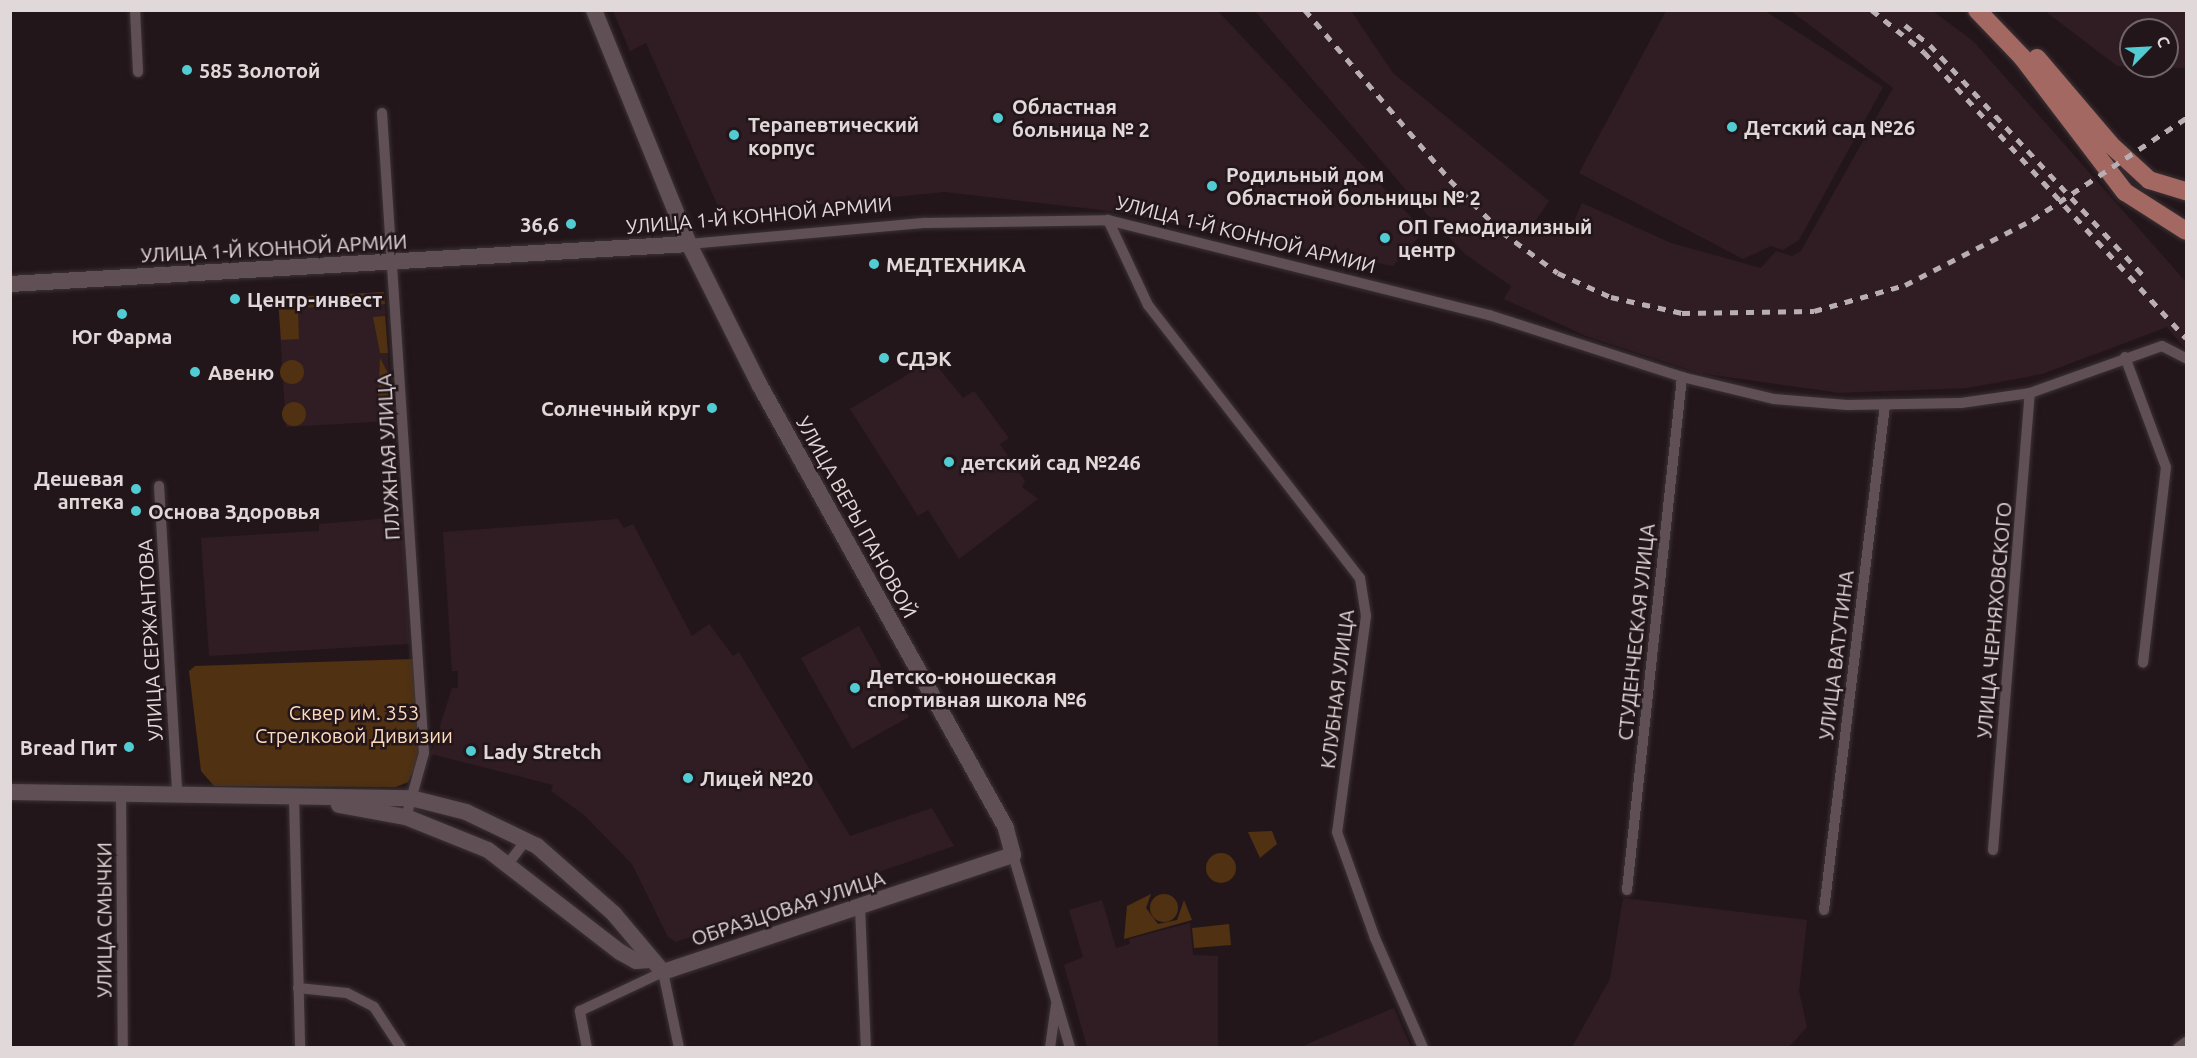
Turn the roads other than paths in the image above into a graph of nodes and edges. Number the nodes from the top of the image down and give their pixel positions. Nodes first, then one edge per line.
1 (135, 10) edge
2 (594, 10) edge
3 (1977, 10) edge
4 (1991, 10) edge
5 (138, 72) dead end
6 (382, 112) dead end
7 (2104, 151) junction
8 (2187, 191) edge
9 (1108, 220) junction
10 (2183, 232) edge
11 (689, 244) junction
12 (394, 262) junction
13 (10, 284) edge
14 (2125, 357) junction
15 (2187, 358) edge
16 (1682, 377) junction
17 (2030, 393) junction
18 (1885, 405) junction
19 (159, 486) dead end
20 (2143, 663) dead end
21 (10, 792) edge
22 (121, 792) junction
23 (177, 793) junction
24 (294, 797) junction
25 (411, 798) junction
26 (406, 817) junction
27 (526, 840) junction
28 (1994, 850) dead end
29 (1013, 855) junction
30 (508, 864) junction
31 (1627, 890) dead end
32 (860, 907) junction
33 (1824, 910) dead end
34 (650, 960) junction
35 (663, 972) junction
36 (298, 988) junction
37 (1056, 1002) junction
38 (2187, 1042) edge
39 (123, 1047) edge
40 (300, 1047) edge
41 (401, 1047) edge
42 (587, 1047) edge
43 (679, 1047) edge
44 (866, 1047) edge
45 (1050, 1047) edge
46 (1070, 1047) edge
47 (1423, 1047) edge
48 (2178, 1047) edge

1 - 5 street
2 - 11 street, УЛИЦА ВЕРЫ ПАНОВОЙ
3 - 7 main road
4 - 7 main road
6 - 12 street, ПЛУЖНАЯ УЛИЦА
7 - 8 main road
7 - 10 main road
9 - 11 street, УЛИЦА 1-Й КОННОЙ АРМИИ
9 - 16 street, УЛИЦА 1-Й КОННОЙ АРМИИ
9 - 47 street, КЛУБНАЯ УЛИЦА
11 - 12 street, УЛИЦА 1-Й КОННОЙ АРМИИ
11 - 29 street, УЛИЦА ВЕРЫ ПАНОВОЙ
12 - 13 street, УЛИЦА 1-Й КОННОЙ АРМИИ
12 - 25 street, ПЛУЖНАЯ УЛИЦА
14 - 15 street, УЛИЦА 1-Й КОННОЙ АРМИИ
14 - 17 street, УЛИЦА 1-Й КОННОЙ АРМИИ
14 - 20 street
16 - 18 street, УЛИЦА 1-Й КОННОЙ АРМИИ
16 - 31 street, СТУДЕНЧЕСКАЯ УЛИЦА
17 - 18 street, УЛИЦА 1-Й КОННОЙ АРМИИ
17 - 28 street, УЛИЦА ЧЕРНЯХОВСКОГО
18 - 33 street, УЛИЦА ВАТУТИНА
19 - 23 street, УЛИЦА СЕРЖАНТОВА
21 - 22 street
22 - 23 street
22 - 39 street, УЛИЦА СМЫЧКИ
23 - 24 street
24 - 25 street
24 - 26 street
24 - 36 street
25 - 26 street, ПЛУЖНАЯ УЛИЦА
25 - 27 street
26 - 30 street
27 - 30 street
27 - 34 street
29 - 32 street, ОБРАЗЦОВАЯ УЛИЦА
29 - 37 street, УЛИЦА ВЕРЫ ПАНОВОЙ
30 - 34 street
32 - 35 street, ОБРАЗЦОВАЯ УЛИЦА
32 - 44 street
34 - 35 street
35 - 42 street, ОБРАЗЦОВАЯ УЛИЦА
35 - 43 street
36 - 40 street
36 - 41 street
37 - 45 street
37 - 46 street, УЛИЦА ВЕРЫ ПАНОВОЙ
38 - 48 street

